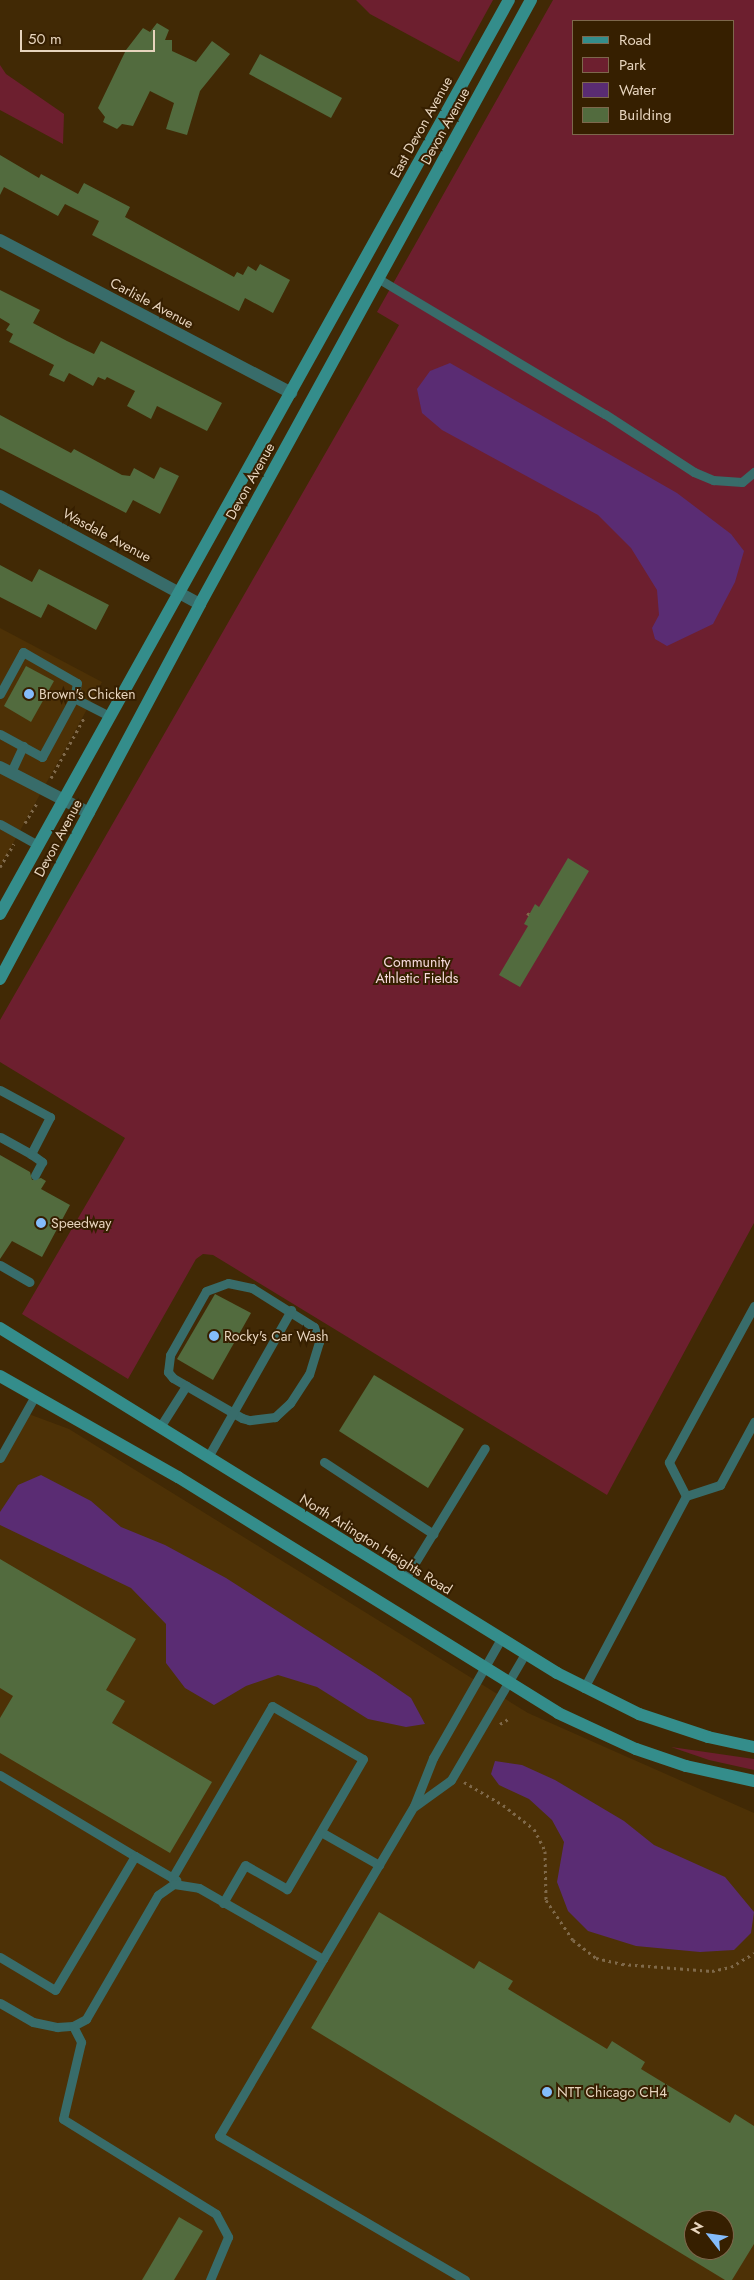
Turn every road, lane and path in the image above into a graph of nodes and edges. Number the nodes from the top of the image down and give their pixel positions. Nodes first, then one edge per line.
1 (509, 0) edge
2 (531, 0) edge
3 (0, 240) edge
4 (361, 270) joint
5 (380, 279) junction
6 (290, 393) junction
7 (754, 472) edge
8 (0, 496) edge
9 (181, 592) junction
10 (200, 604) junction
11 (0, 694) edge
12 (74, 698) junction
13 (108, 715) junction
14 (0, 734) edge
15 (23, 746) junction
16 (5, 769) edge
17 (62, 799) junction
18 (89, 813) junction
19 (0, 824) edge
20 (36, 844) junction
21 (4, 898) edge
22 (527, 913) dead end
23 (0, 914) edge
24 (532, 916) dead end
25 (0, 979) edge
26 (0, 1090) edge
27 (0, 1137) edge
28 (31, 1154) junction
29 (36, 1175) dead end
30 (0, 1265) edge
31 (28, 1282) dead end
32 (754, 1306) edge
33 (291, 1310) junction
34 (0, 1328) edge
35 (0, 1376) edge
36 (186, 1386) junction
37 (35, 1396) junction
38 (232, 1412) junction
39 (754, 1422) edge
40 (160, 1427) junction
41 (0, 1438) edge
42 (8, 1444) junction
43 (485, 1448) dead end
44 (208, 1457) junction
45 (0, 1458) edge
46 (324, 1462) dead end
47 (686, 1496) junction
48 (432, 1534) junction
49 (404, 1579) junction
50 (502, 1640) junction
51 (525, 1654) junction
52 (484, 1668) junction
53 (508, 1683) junction
54 (584, 1688) junction
55 (754, 1747) edge
56 (0, 1775) edge
57 (754, 1781) edge
58 (464, 1782) dead end
59 (414, 1806) junction
60 (321, 1832) junction
61 (135, 1856) junction
62 (379, 1865) junction
63 (172, 1878) junction
64 (186, 1886) junction
65 (223, 1903) junction
66 (754, 1953) edge
67 (0, 1958) edge
68 (323, 1959) junction
69 (0, 2003) edge
70 (73, 2026) junction
71 (210, 2280) edge
72 (465, 2280) edge

1 - 4 main road, East Devon Avenue
2 - 5 main road, Devon Avenue
3 - 6 street, Carlisle Avenue
4 - 6 main road, Devon Avenue
5 - 7 lane
5 - 10 main road, Devon Avenue
6 - 9 main road, Devon Avenue
8 - 9 street, Wasdale Avenue
9 - 10 street, Wasdale Avenue
9 - 13 main road, Devon Avenue
10 - 18 main road, Devon Avenue
11 - 12 lane
12 - 13 lane
12 - 15 lane
13 - 17 main road, Devon Avenue
14 - 15 lane
15 - 16 lane
16 - 17 street
17 - 18 street
17 - 20 main road, Devon Avenue
18 - 25 main road, Devon Avenue
19 - 20 lane
20 - 21 main road, Devon Avenue
21 - 23 main road, Devon Avenue
22 - 24 path
26 - 28 lane
27 - 28 lane
28 - 29 lane
30 - 31 lane
32 - 47 lane
33 - 36 lane
33 - 38 lane
33 - 38 lane
34 - 40 main road, North Arlington Heights Road
35 - 37 main road
36 - 38 lane
36 - 40 lane
37 - 42 lane
37 - 52 main road
38 - 44 lane
39 - 47 lane
40 - 44 main road, North Arlington Heights Road
41 - 42 lane
42 - 45 lane
43 - 48 lane
44 - 49 main road, North Arlington Heights Road
46 - 48 lane
47 - 54 lane
48 - 49 lane
49 - 50 main road, North Arlington Heights Road
50 - 51 main road, North Arlington Heights Road
50 - 52 lane
51 - 53 lane
51 - 54 main road, North Arlington Heights Road
52 - 53 main road
52 - 59 lane
53 - 57 main road
53 - 59 lane
54 - 55 main road, North Arlington Heights Road
56 - 61 lane
58 - 66 path
59 - 62 lane
60 - 62 lane
60 - 63 lane
60 - 65 lane
61 - 63 lane
61 - 67 lane
62 - 68 lane
63 - 64 lane
64 - 65 lane
64 - 70 lane
65 - 68 lane
68 - 72 lane
69 - 70 lane
70 - 71 lane

